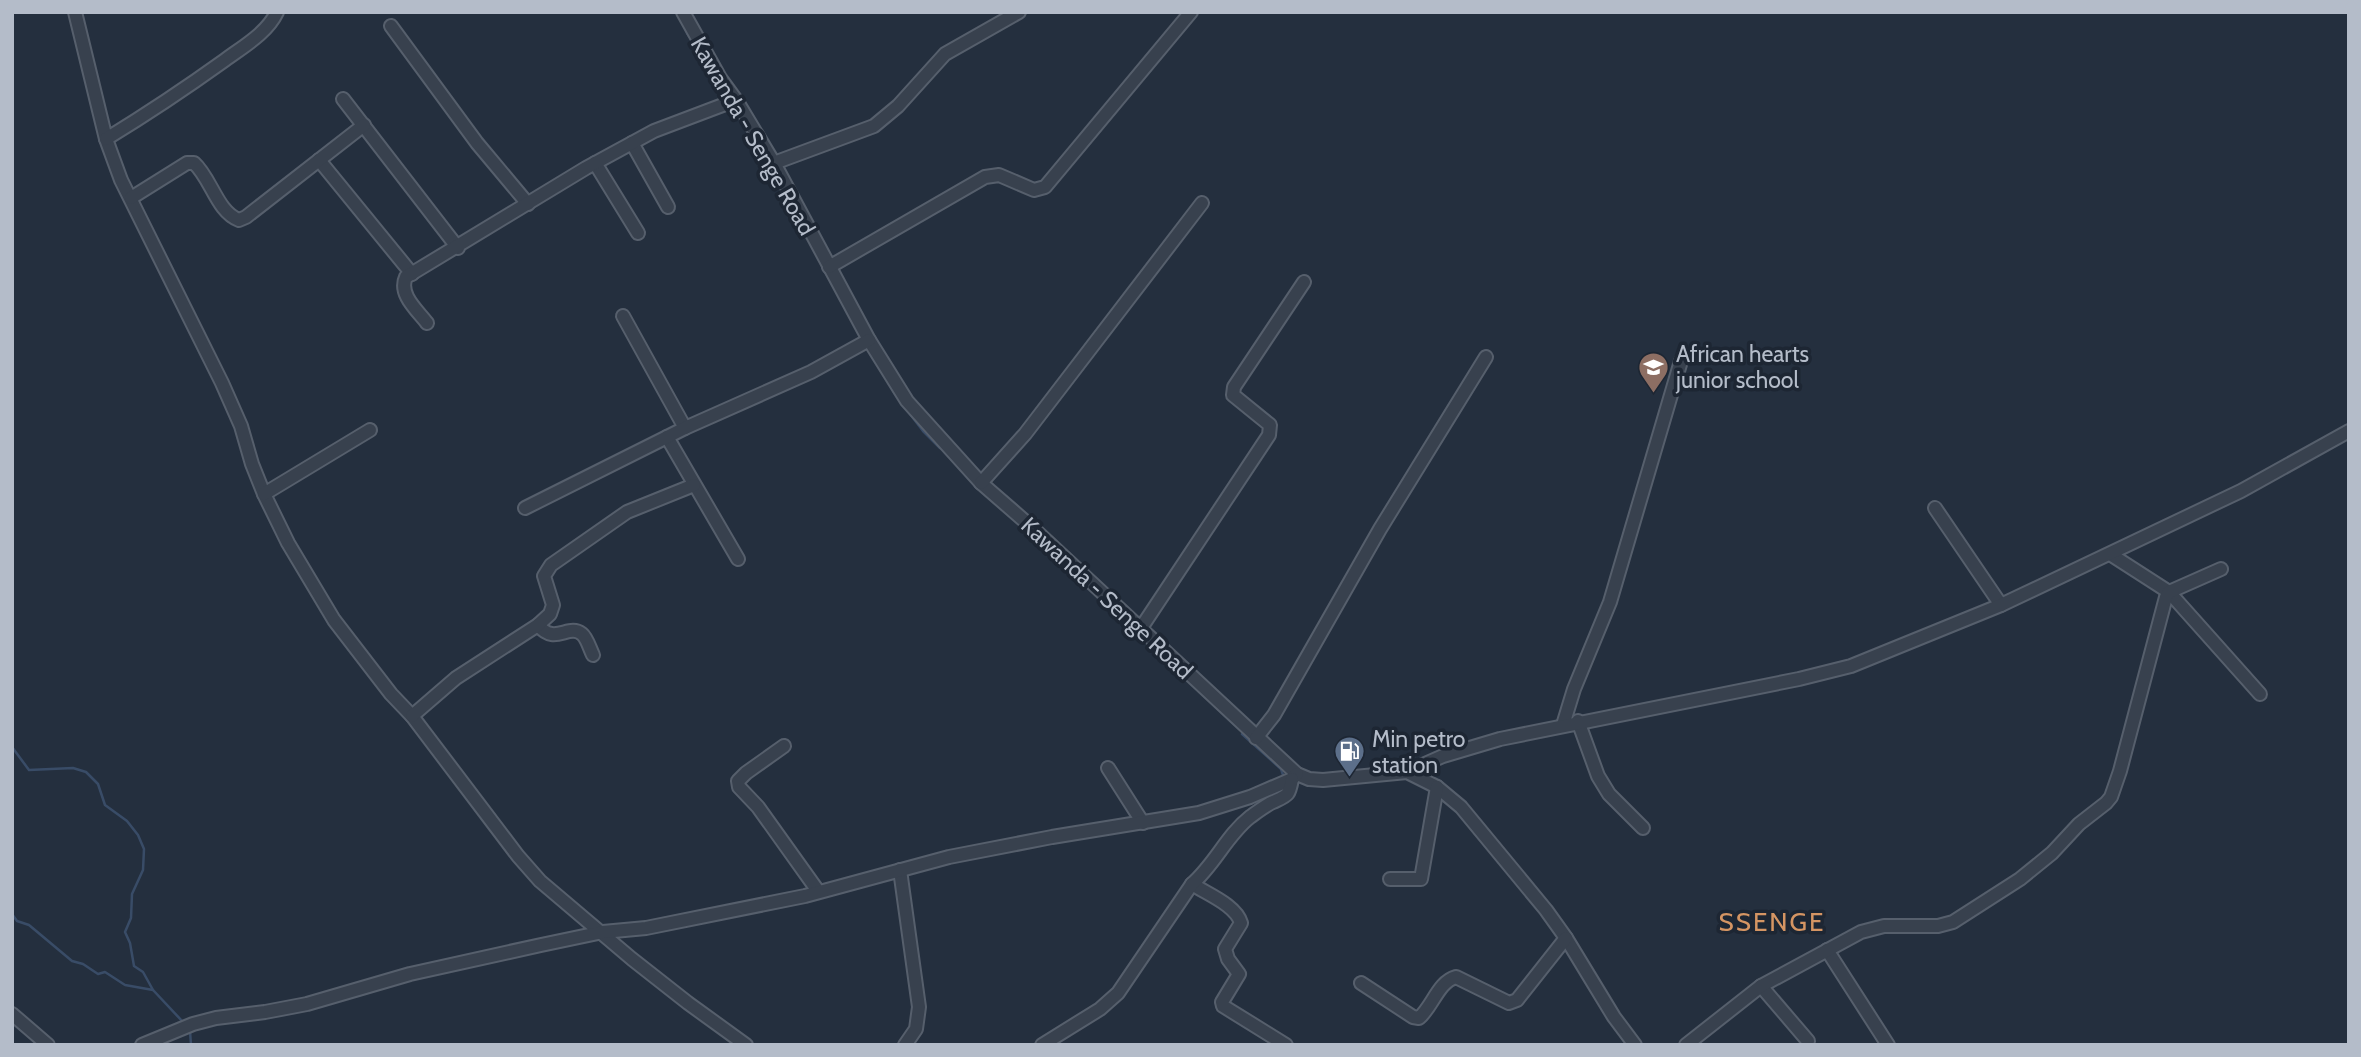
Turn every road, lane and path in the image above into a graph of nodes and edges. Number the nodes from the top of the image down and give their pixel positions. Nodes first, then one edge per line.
1 (75, 12) edge
2 (278, 12) edge
3 (682, 12) edge
4 (1019, 12) edge
5 (1191, 12) edge
6 (391, 26) dead end
7 (343, 99) dead end
8 (736, 100) junction
9 (364, 125) junction
10 (106, 139) junction
11 (632, 143) junction
12 (319, 160) junction
13 (595, 163) junction
14 (774, 163) junction
15 (131, 198) junction
16 (1202, 203) dead end
17 (528, 204) junction
18 (668, 207) dead end
19 (638, 233) dead end
20 (458, 248) junction
21 (829, 267) junction
22 (412, 274) junction
23 (1304, 282) dead end
24 (623, 316) dead end
25 (427, 323) dead end
26 (869, 341) junction
27 (1486, 357) dead end
28 (1681, 361) dead end
29 (685, 428) junction
30 (370, 430) dead end
31 (2349, 431) edge
32 (667, 437) junction
33 (981, 483) junction
34 (694, 485) junction
35 (264, 494) junction
36 (526, 508) dead end
37 (1935, 508) dead end
38 (2110, 554) junction
39 (738, 559) dead end
40 (2221, 569) dead end
41 (2169, 592) junction
42 (2001, 605) junction
43 (538, 625) junction
44 (1141, 628) junction
45 (593, 655) dead end
46 (2260, 694) dead end
47 (412, 716) junction
48 (1578, 722) junction
49 (1563, 725) junction
50 (1256, 738) junction
51 (783, 746) dead end
52 (1108, 768) dead end
53 (1408, 772) junction
54 (1295, 776) junction
55 (1437, 787) junction
56 (1143, 823) junction
57 (1643, 828) dead end
58 (900, 870) junction
59 (1390, 879) dead end
60 (1192, 884) junction
61 (818, 891) junction
62 (603, 932) junction
63 (1566, 938) junction
64 (1826, 950) junction
65 (1362, 983) dead end
66 (1761, 986) junction
67 (12, 1014) edge
68 (1808, 1041) dead end
69 (1047, 1043) edge
70 (48, 1045) edge
71 (142, 1045) edge
72 (746, 1045) edge
73 (905, 1045) edge
74 (1286, 1045) edge
75 (1635, 1045) edge
76 (1686, 1045) edge
77 (1888, 1045) edge

1 - 10 street
2 - 10 street
3 - 8 street, Kawanda - Senge Road
4 - 14 street
5 - 21 street
6 - 17 street
7 - 9 street
8 - 11 street
8 - 14 street, Kawanda - Senge Road
9 - 12 street
9 - 20 street
10 - 15 street
11 - 13 street
11 - 18 street
12 - 15 street
12 - 22 street
13 - 17 street
13 - 19 street
14 - 21 street, Kawanda - Senge Road
15 - 35 street
16 - 33 street
17 - 20 street
20 - 22 street
21 - 26 street, Kawanda - Senge Road
22 - 25 street
23 - 44 street
24 - 29 street
26 - 29 street
26 - 33 street, Kawanda - Senge Road
27 - 50 street
28 - 49 street
29 - 32 street
30 - 35 street
31 - 38 street
32 - 34 street
32 - 36 street
33 - 44 street, Kawanda - Senge Road
34 - 39 street
34 - 43 street
35 - 47 street
37 - 42 street
38 - 41 street
38 - 42 street
40 - 41 street
41 - 46 street
41 - 64 street
42 - 48 street
43 - 45 street
43 - 47 street
44 - 50 street, Kawanda - Senge Road
47 - 62 street
48 - 49 street
48 - 57 street
49 - 53 street
50 - 54 street, Kawanda - Senge Road
51 - 61 street
52 - 56 street
53 - 54 street
53 - 55 street
54 - 56 street
54 - 60 street
55 - 59 street
55 - 63 street
56 - 58 street
58 - 61 street
58 - 73 street
60 - 69 street
60 - 74 street
61 - 62 street
62 - 71 street
62 - 72 street
63 - 65 street
63 - 75 street
64 - 66 street
64 - 77 street
66 - 68 street
66 - 76 street
67 - 70 street

